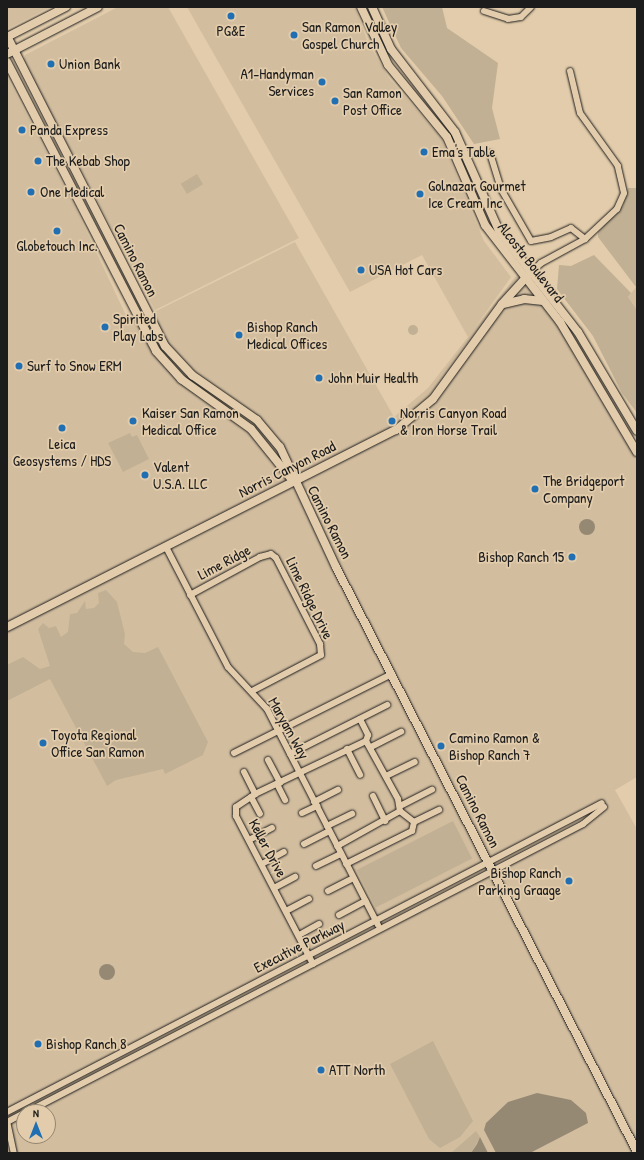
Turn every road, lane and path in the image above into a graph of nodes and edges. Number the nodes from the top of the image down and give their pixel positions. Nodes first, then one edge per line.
1 (66, 7) edge
2 (98, 7) edge
3 (361, 7) edge
4 (372, 7) edge
5 (531, 7) edge
6 (484, 11) dead end
7 (7, 37) edge
8 (10, 52) edge
9 (7, 62) edge
10 (570, 71) dead end
11 (490, 153) dead end
12 (585, 239) junction
13 (530, 273) junction
14 (524, 279) junction
15 (543, 301) junction
16 (502, 304) junction
17 (637, 431) edge
18 (637, 452) edge
19 (293, 481) junction
20 (166, 547) junction
21 (271, 554) joint
22 (190, 595) junction
23 (7, 627) edge
24 (392, 674) junction
25 (252, 692) junction
26 (387, 705) dead end
27 (360, 719) junction
28 (278, 731) junction
29 (401, 732) dead end
30 (366, 741) junction
31 (371, 747) junction
32 (347, 749) junction
33 (234, 753) dead end
34 (290, 754) junction
35 (268, 760) dead end
36 (415, 762) dead end
37 (244, 772) dead end
38 (299, 773) junction
39 (360, 775) dead end
40 (386, 776) junction
41 (279, 783) junction
42 (338, 790) dead end
43 (432, 790) dead end
44 (253, 796) junction
45 (372, 796) dead end
46 (285, 800) dead end
47 (316, 804) junction
48 (400, 808) junction
49 (439, 810) dead end
50 (302, 813) dead end
51 (260, 814) dead end
52 (352, 814) dead end
53 (385, 821) junction
54 (414, 822) junction
55 (272, 828) dead end
56 (328, 829) junction
57 (249, 840) junction
58 (304, 844) dead end
59 (337, 846) junction
60 (284, 852) dead end
61 (341, 854) junction
62 (488, 863) junction
63 (262, 864) junction
64 (346, 864) junction
65 (316, 866) dead end
66 (493, 871) junction
67 (296, 877) dead end
68 (353, 878) junction
69 (274, 888) junction
70 (328, 890) dead end
71 (309, 899) dead end
72 (365, 901) junction
73 (286, 911) junction
74 (339, 915) dead end
75 (376, 921) junction
76 (319, 924) dead end
77 (380, 930) junction
78 (299, 935) junction
79 (321, 949) junction
80 (309, 956) junction
81 (325, 958) junction
82 (313, 964) junction
83 (42, 1104) edge
84 (7, 1112) edge
85 (7, 1121) edge
86 (637, 1152) edge
87 (14, 1153) edge

1 - 7 main road
2 - 8 main road
3 - 14 main road, Alcosta Boulevard
4 - 13 main road, Alcosta Boulevard
5 - 6 street
7 - 8 main road, Camino Ramon
8 - 19 main road, Camino Ramon
9 - 19 main road, Camino Ramon
10 - 12 street
11 - 12 street
12 - 13 street
13 - 14 main road, Norris Canyon Road
13 - 17 main road, Alcosta Boulevard
14 - 15 main road, Alcosta Boulevard
14 - 16 main road, Norris Canyon Road
15 - 16 main road
15 - 18 main road, Alcosta Boulevard
16 - 19 main road, Norris Canyon Road
19 - 20 main road, Norris Canyon Road
19 - 24 main road, Camino Ramon
20 - 22 street, Maryam Way
20 - 23 main road, Norris Canyon Road
21 - 22 street, Lime Ridge
21 - 25 street, Lime Ridge Drive
22 - 25 street, Maryam Way
24 - 28 street
24 - 62 main road, Camino Ramon
25 - 28 street, Maryam Way
26 - 27 street
27 - 30 street
27 - 34 street
28 - 33 street
28 - 34 street, Maryam Way
29 - 31 street
30 - 31 street
30 - 32 street, Keller Drive
31 - 40 street
32 - 38 street, Keller Drive
32 - 39 street
34 - 38 street, Maryam Way
35 - 41 street
36 - 40 street
37 - 44 street
38 - 41 street, Keller Drive
38 - 47 street, Maryam Way
40 - 48 street
41 - 44 street, Keller Drive
41 - 46 street
42 - 47 street
43 - 48 street
44 - 51 street
44 - 57 street, Keller Drive
45 - 53 street
47 - 50 street
47 - 56 street, Maryam Way
48 - 53 street
48 - 54 street
49 - 54 street
52 - 56 street
53 - 59 street
54 - 64 street
55 - 57 street
56 - 58 street
56 - 59 street, Maryam Way
57 - 63 street, Keller Drive
59 - 61 street, Maryam Way
60 - 63 street
61 - 64 street, Maryam Way
61 - 65 street
62 - 66 main road, Camino Ramon
62 - 66 street, Executive Parkway
62 - 75 street, Executive Parkway
63 - 69 street, Keller Drive
64 - 68 street, Maryam Way
66 - 77 street, Executive Parkway
66 - 86 main road, Camino Ramon
67 - 69 street
68 - 70 street
68 - 72 street, Maryam Way
69 - 73 street, Keller Drive
71 - 73 street
72 - 74 street
72 - 75 street, Maryam Way
73 - 78 street, Keller Drive
75 - 77 street, Maryam Way
75 - 79 street, Executive Parkway
76 - 78 street
77 - 81 street, Executive Parkway
78 - 80 street, Keller Drive
79 - 80 street, Executive Parkway
79 - 81 street
80 - 82 street, Keller Drive
80 - 84 street, Executive Parkway
81 - 82 street, Executive Parkway
82 - 83 street, Executive Parkway
85 - 87 street

